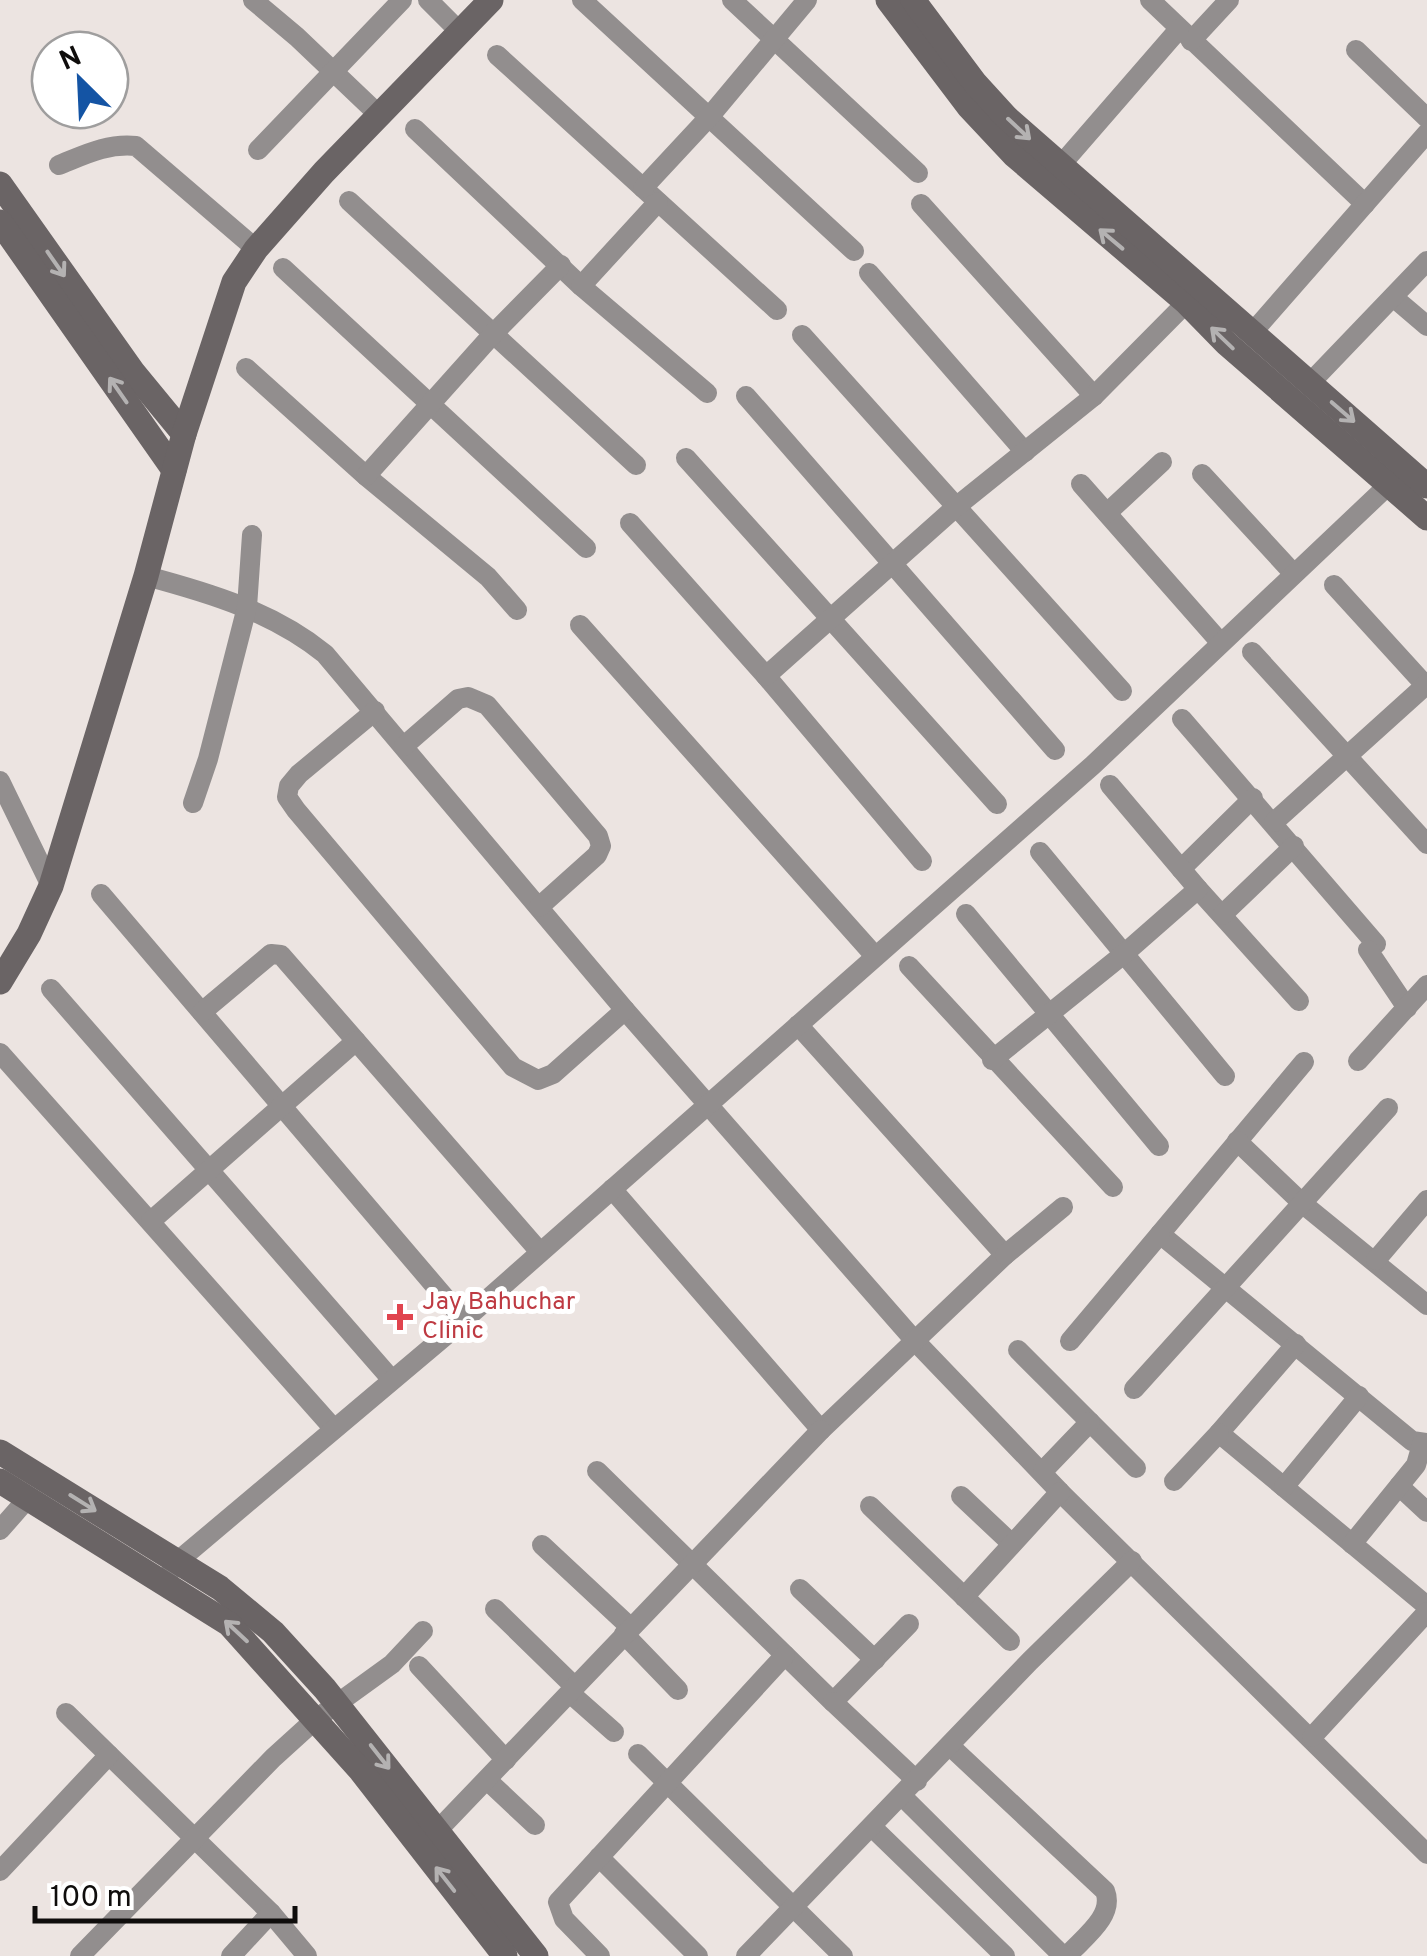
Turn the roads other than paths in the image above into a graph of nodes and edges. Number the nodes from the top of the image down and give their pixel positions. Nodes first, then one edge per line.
1 (253, 0) edge
2 (402, 0) edge
3 (428, 0) edge
4 (492, 0) edge
5 (582, 0) edge
6 (732, 0) edge
7 (808, 0) edge
8 (888, 0) edge
9 (913, 0) edge
10 (1150, 0) edge
11 (1229, 0) edge
12 (460, 32) junction
13 (1185, 35) junction
14 (775, 40) junction
15 (1356, 50) dead end
16 (497, 55) dead end
17 (332, 71) junction
18 (380, 116) junction
19 (710, 116) junction
20 (1427, 118) edge
21 (415, 129) dead end
22 (1427, 133) edge
23 (258, 150) dead end
24 (58, 165) dead end
25 (1060, 166) junction
26 (918, 172) dead end
27 (0, 184) edge
28 (650, 195) junction
29 (349, 201) dead end
30 (920, 204) dead end
31 (1365, 204) junction
32 (0, 222) edge
33 (256, 249) junction
34 (854, 251) dead end
35 (1427, 261) edge
36 (561, 265) junction
37 (283, 268) dead end
38 (869, 274) dead end
39 (581, 286) junction
40 (1193, 296) junction
41 (1393, 296) junction
42 (777, 310) dead end
43 (1427, 326) edge
44 (1252, 333) junction
45 (492, 334) junction
46 (802, 335) dead end
47 (246, 368) dead end
48 (1310, 383) junction
49 (708, 393) dead end
50 (746, 396) dead end
51 (1094, 396) junction
52 (429, 405) junction
53 (184, 434) junction
54 (1026, 452) junction
55 (686, 458) dead end
56 (1162, 462) dead end
57 (636, 465) dead end
58 (174, 470) junction
59 (1202, 474) dead end
60 (366, 476) junction
61 (1398, 476) junction
62 (1081, 484) dead end
63 (1427, 486) edge
64 (957, 506) junction
65 (1107, 513) junction
66 (1427, 518) edge
67 (630, 523) dead end
68 (252, 535) dead end
69 (586, 548) dead end
70 (894, 563) junction
71 (1294, 574) junction
72 (146, 576) junction
73 (1334, 585) dead end
74 (247, 607) junction
75 (517, 610) dead end
76 (830, 618) junction
77 (580, 625) dead end
78 (1220, 642) junction
79 (1252, 652) dead end
80 (766, 676) junction
81 (1427, 686) edge
82 (1122, 691) dead end
83 (375, 711) junction
84 (1182, 719) dead end
85 (404, 746) junction
86 (1055, 750) dead end
87 (1346, 756) junction
88 (0, 781) edge
89 (1110, 785) dead end
90 (1253, 798) junction
91 (193, 803) dead end
92 (997, 804) dead end
93 (1274, 822) junction
94 (1427, 844) edge
95 (1294, 846) junction
96 (1040, 852) dead end
97 (922, 861) dead end
98 (1181, 869) junction
99 (51, 886) junction
100 (1198, 889) junction
101 (102, 894) dead end
102 (539, 907) junction
103 (966, 914) dead end
104 (1222, 915) junction
105 (1125, 953) junction
106 (875, 956) junction
107 (908, 966) dead end
108 (0, 982) edge
109 (1427, 984) edge
110 (51, 989) dead end
111 (1299, 1001) dead end
112 (1406, 1008) junction
113 (625, 1010) junction
114 (202, 1012) junction
115 (1047, 1014) junction
116 (798, 1025) junction
117 (356, 1042) junction
118 (0, 1052) edge
119 (992, 1060) junction
120 (1358, 1061) dead end
121 (1304, 1062) dead end
122 (1225, 1076) dead end
123 (708, 1106) junction
124 (280, 1108) junction
125 (1388, 1108) dead end
126 (1236, 1141) junction
127 (1160, 1146) dead end
128 (208, 1171) junction
129 (1112, 1187) dead end
130 (612, 1189) junction
131 (1427, 1200) edge
132 (1303, 1204) junction
133 (1063, 1206) dead end
134 (151, 1221) junction
135 (1160, 1234) junction
136 (540, 1252) junction
137 (1005, 1255) junction
138 (1376, 1260) junction
139 (1228, 1286) junction
140 (1427, 1305) edge
141 (464, 1320) junction
142 (916, 1341) junction
143 (1070, 1342) dead end
144 (1296, 1344) junction
145 (1018, 1350) dead end
146 (392, 1380) junction
147 (1134, 1389) dead end
148 (1358, 1396) junction
149 (1090, 1422) junction
150 (334, 1430) junction
151 (821, 1430) junction
152 (1219, 1433) junction
153 (1425, 1443) edge
154 (0, 1452) edge
155 (1136, 1468) dead end
156 (1042, 1470) junction
157 (597, 1472) dead end
158 (0, 1481) edge
159 (1174, 1482) dead end
160 (1399, 1486) junction
161 (1284, 1487) junction
162 (1060, 1492) junction
163 (961, 1496) dead end
164 (28, 1498) junction
165 (870, 1506) dead end
166 (1427, 1512) edge
167 (0, 1530) edge
168 (1012, 1544) junction
169 (1352, 1544) junction
170 (542, 1545) dead end
171 (1132, 1561) junction
172 (691, 1566) junction
173 (171, 1571) junction
174 (800, 1589) dead end
175 (964, 1597) junction
176 (494, 1609) dead end
177 (1427, 1609) edge
178 (910, 1624) dead end
179 (627, 1631) junction
180 (424, 1632) dead end
181 (1010, 1641) dead end
182 (785, 1655) junction
183 (875, 1660) junction
184 (419, 1666) dead end
185 (574, 1690) junction
186 (678, 1690) dead end
187 (834, 1702) junction
188 (326, 1711) junction
189 (66, 1714) dead end
190 (614, 1732) dead end
191 (1312, 1737) junction
192 (950, 1746) junction
193 (109, 1754) junction
194 (638, 1754) dead end
195 (506, 1760) junction
196 (487, 1780) junction
197 (670, 1782) junction
198 (910, 1789) junction
199 (534, 1825) dead end
200 (872, 1827) junction
201 (437, 1831) junction
202 (194, 1836) junction
203 (1427, 1854) edge
204 (600, 1858) junction
205 (0, 1871) edge
206 (794, 1907) junction
207 (271, 1913) junction
208 (995, 1953) edge
209 (80, 1956) edge
210 (231, 1956) edge
211 (307, 1956) edge
212 (505, 1956) edge
213 (536, 1956) edge
214 (600, 1956) edge
215 (698, 1956) edge
216 (746, 1956) edge
217 (843, 1956) edge
218 (1065, 1956) edge

1 - 17 street
2 - 17 street
3 - 12 street
4 - 12 street
5 - 19 street
6 - 14 street
7 - 14 street
40 -> 8 street
9 -> 25 street
10 - 13 street
11 - 13 street
12 - 18 street
13 - 25 street
13 - 31 street
14 - 19 street
14 - 26 street
15 - 20 street
16 - 28 street
17 - 18 street
17 - 23 street
18 - 33 street
19 - 28 street
19 - 34 street
21 - 36 street
22 - 31 street
24 - 33 street
25 - 40 street
27 -> 53 street
28 - 39 street
28 - 42 street
29 - 45 street
30 - 51 street
31 - 44 street
58 -> 32 street
33 - 53 street
35 - 41 street
36 - 39 street
36 - 45 street
37 - 52 street
38 - 54 street
39 - 49 street
40 - 44 street
40 - 51 street
61 -> 40 street
41 - 43 street
41 - 48 street
44 - 48 street
45 - 52 street
45 - 57 street
46 - 64 street
47 - 60 street
48 -> 61 street
50 - 70 street
51 - 54 street
52 - 60 street
52 - 69 street
53 - 58 street
54 - 64 street
55 - 76 street
56 - 65 street
58 - 72 street
59 - 71 street
60 - 75 street
61 - 63 street
61 - 66 street
61 - 71 street
62 - 65 street
64 - 70 street
64 - 82 street
65 - 78 street
67 - 80 street
68 - 74 street
70 - 76 street
70 - 86 street
71 - 78 street
72 - 74 street
72 - 99 street
73 - 81 street
74 - 83 street
74 - 91 street
76 - 80 street
76 - 92 street
77 - 106 street
78 - 106 street
79 - 87 street
80 - 97 street
81 - 87 street
83 - 85 street
83 - 113 street
84 - 90 street
85 - 102 street
85 - 102 street
87 - 93 street
87 - 94 street
88 - 99 street
89 - 98 street
90 - 93 street
90 - 98 street
93 - 95 street
95 - 104 street
95 - 112 street
96 - 105 street
98 - 100 street
99 - 108 street
100 - 104 street
100 - 105 street
101 - 114 street
102 - 113 street
103 - 115 street
104 - 111 street
105 - 115 street
105 - 122 street
106 - 116 street
107 - 119 street
109 - 112 street
110 - 128 street
112 - 120 street
113 - 123 street
114 - 117 street
114 - 124 street
115 - 119 street
115 - 127 street
116 - 123 street
116 - 137 street
117 - 124 street
117 - 136 street
118 - 134 street
119 - 129 street
121 - 126 street
123 - 130 street
123 - 142 street
124 - 128 street
124 - 141 street
125 - 132 street
126 - 132 street
126 - 135 street
128 - 134 street
128 - 146 street
130 - 136 street
130 - 151 street
131 - 138 street
132 - 138 street
132 - 139 street
133 - 137 street
134 - 150 street
135 - 139 street
135 - 143 street
136 - 141 street
137 - 142 street
138 - 140 street
139 - 144 street
139 - 147 street
141 - 146 street
142 - 151 street
142 - 156 street
144 - 148 street
144 - 152 street
145 - 149 street
146 - 150 street
148 - 153 street
148 - 161 street
149 - 155 street
149 - 156 street
150 - 173 street
151 - 172 street
152 - 159 street
152 - 161 street
153 - 160 street
154 -> 173 street
156 - 162 street
157 - 172 street
158 - 164 street
160 - 166 street
160 - 169 street
161 - 169 street
162 - 168 street
162 - 171 street
163 - 168 street
164 - 167 street
164 - 173 street
165 - 175 street
168 - 175 street
169 - 177 street
170 - 179 street
171 - 191 street
171 - 192 street
172 - 179 street
172 - 182 street
173 - 188 street
174 - 183 street
175 - 181 street
176 - 185 street
177 - 191 street
178 - 183 street
179 - 185 street
179 - 186 street
180 - 188 street
182 - 187 street
182 - 197 street
183 - 187 street
184 - 195 street
185 - 190 street
185 - 195 street
187 - 198 street
188 -> 201 street
188 - 202 street
212 -> 188 street
189 - 193 street
191 - 203 street
192 - 198 street
192 - 218 street
193 - 202 street
193 - 205 street
194 - 197 street
195 - 196 street
196 - 199 street
196 - 201 street
197 - 204 street
197 - 206 street
198 - 200 street
198 - 218 street
200 - 206 street
200 - 208 street
201 - 213 street
202 - 207 street
202 - 209 street
204 - 214 street
204 - 215 street
206 - 216 street
206 - 217 street
207 - 210 street
207 - 211 street

